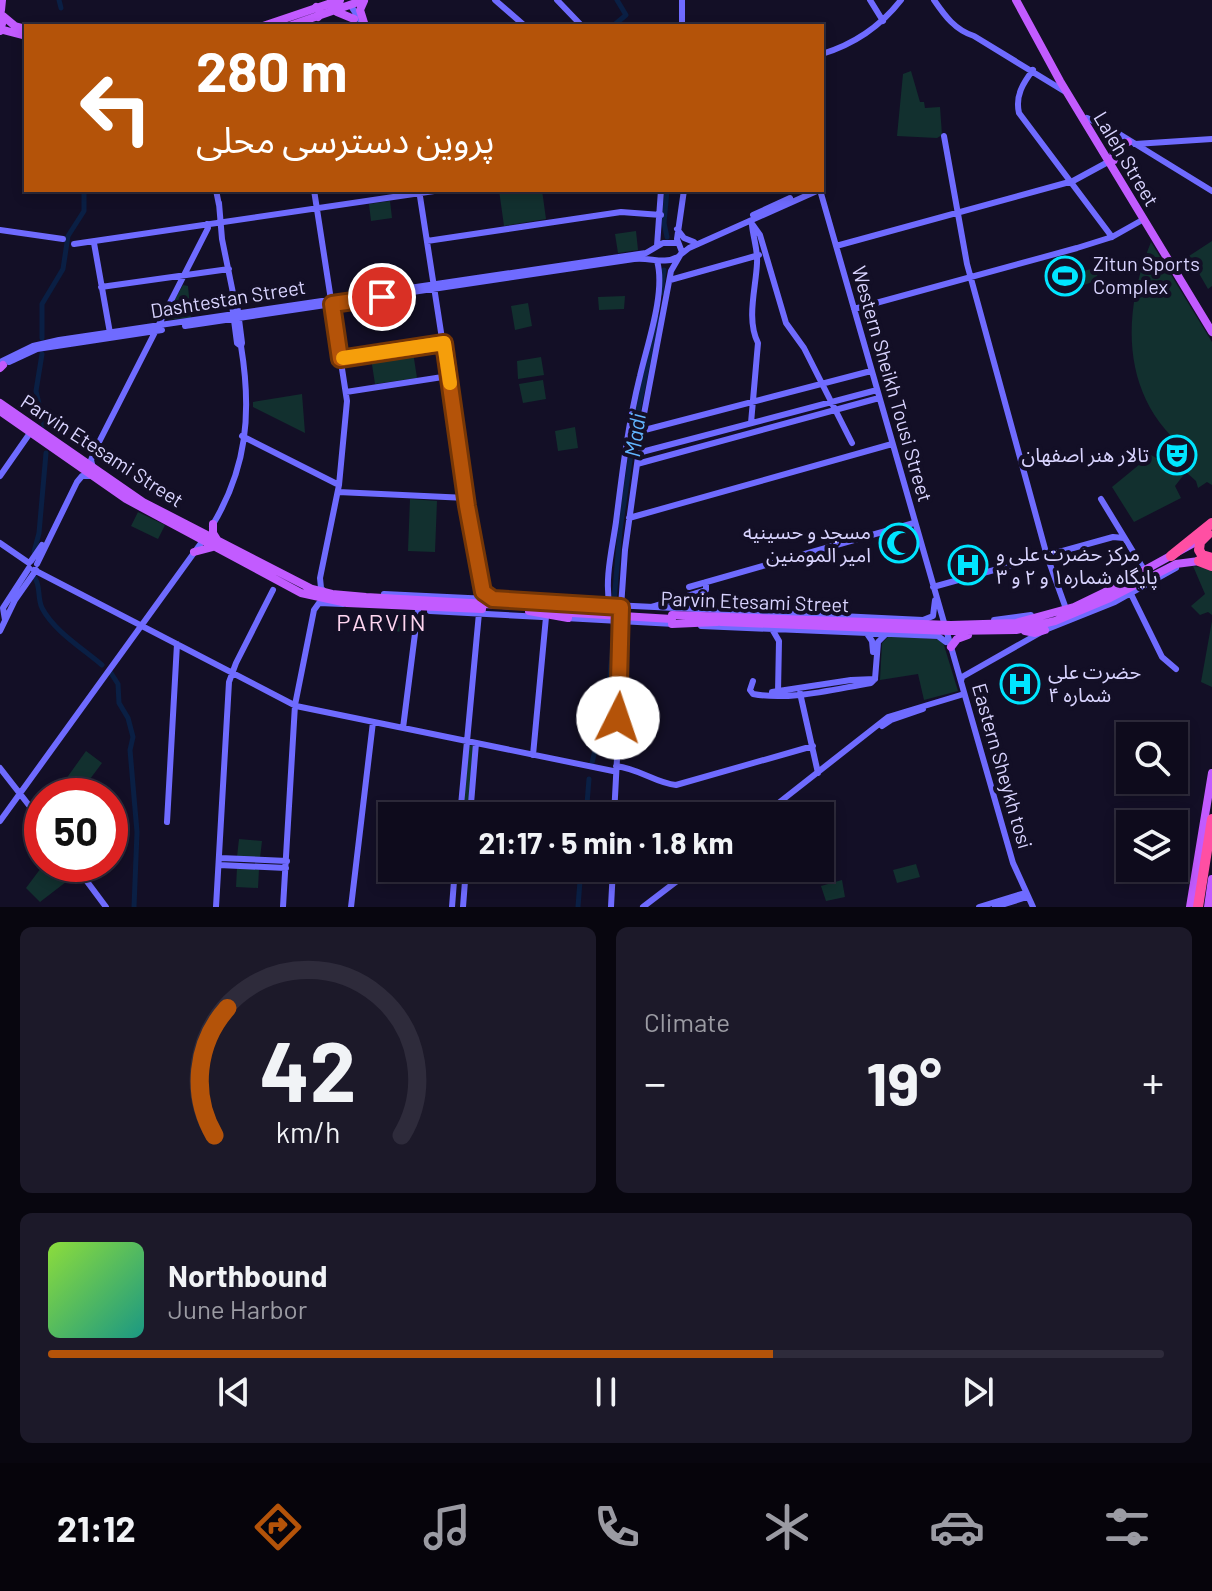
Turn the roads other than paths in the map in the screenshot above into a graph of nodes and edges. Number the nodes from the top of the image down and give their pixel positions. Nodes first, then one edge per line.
1 (2, 0) edge
2 (364, 0) edge
3 (495, 0) edge
4 (557, 0) edge
5 (680, 0) edge
6 (870, 0) edge
7 (901, 0) edge
8 (934, 0) edge
9 (1018, 0) edge
10 (341, 3) edge
11 (317, 12) junction
12 (883, 21) junction
13 (272, 24) edge
14 (272, 24) edge
15 (290, 24) edge
16 (291, 24) edge
17 (361, 24) edge
18 (523, 24) edge
19 (580, 24) edge
20 (681, 24) edge
21 (4, 25) edge
22 (1036, 31) junction
23 (24, 33) edge
24 (824, 53) edge
25 (1033, 70) junction
26 (1067, 93) junction
27 (1089, 120) junction
28 (944, 136) dead end
29 (1212, 139) edge
30 (1131, 143) junction
31 (1107, 150) junction
32 (1111, 161) junction
33 (1073, 181) junction
34 (216, 192) edge
35 (314, 192) edge
36 (415, 192) edge
37 (422, 192) edge
38 (422, 192) edge
39 (661, 192) edge
40 (682, 192) edge
41 (807, 192) edge
42 (821, 192) edge
43 (1212, 192) edge
44 (823, 199) junction
45 (421, 206) junction
46 (316, 207) junction
47 (958, 213) junction
48 (661, 215) junction
49 (1144, 219) junction
50 (221, 222) junction
51 (751, 223) junction
52 (207, 224) junction
53 (677, 229) junction
54 (0, 230) edge
55 (660, 233) junction
56 (1112, 237) junction
57 (427, 241) junction
58 (65, 242) dead end
59 (667, 242) junction
60 (694, 242) junction
61 (94, 243) junction
62 (678, 244) junction
63 (836, 246) junction
64 (655, 248) junction
65 (766, 253) junction
66 (757, 255) junction
67 (679, 256) junction
68 (656, 260) junction
69 (570, 267) junction
70 (229, 269) junction
71 (433, 274) junction
72 (181, 276) junction
73 (971, 277) junction
74 (1182, 278) junction
75 (670, 280) junction
76 (101, 287) junction
77 (175, 287) junction
78 (436, 288) junction
79 (332, 302) junction
80 (854, 309) junction
81 (162, 316) junction
82 (236, 316) junction
83 (1212, 322) edge
84 (170, 324) junction
85 (154, 329) junction
86 (1212, 332) edge
87 (110, 333) junction
88 (444, 343) junction
89 (49, 345) junction
90 (340, 359) junction
91 (1, 365) edge
92 (871, 371) junction
93 (449, 376) junction
94 (645, 378) junction
95 (822, 384) junction
96 (877, 390) junction
97 (346, 392) junction
98 (879, 398) junction
99 (831, 401) junction
100 (754, 402) junction
101 (0, 405) edge
102 (836, 410) junction
103 (751, 423) junction
104 (630, 432) junction
105 (641, 432) junction
106 (30, 433) junction
107 (243, 437) junction
108 (852, 443) dead end
109 (892, 444) junction
110 (638, 453) junction
111 (77, 462) junction
112 (91, 464) junction
113 (637, 464) junction
114 (0, 476) edge
115 (76, 481) junction
116 (338, 488) junction
117 (467, 498) junction
118 (1101, 499) dead end
119 (629, 518) junction
120 (914, 523) junction
121 (1212, 523) edge
122 (211, 524) junction
123 (1118, 528) junction
124 (191, 530) junction
125 (1208, 533) edge
126 (203, 537) junction
127 (1113, 537) junction
128 (1124, 538) junction
129 (0, 543) edge
130 (216, 544) junction
131 (619, 546) junction
132 (193, 551) junction
133 (1047, 556) junction
134 (1167, 558) junction
135 (1199, 561) joint
136 (1186, 562) junction
137 (1212, 562) edge
138 (34, 567) junction
139 (1143, 568) junction
140 (267, 575) junction
141 (320, 578) junction
142 (706, 582) junction
143 (689, 587) dead end
144 (933, 587) junction
145 (300, 589) junction
146 (273, 590) junction
147 (608, 590) junction
148 (481, 592) junction
149 (329, 593) junction
150 (1131, 594) junction
151 (622, 595) junction
152 (467, 598) junction
153 (493, 599) junction
154 (935, 600) junction
155 (349, 603) junction
156 (597, 606) junction
157 (609, 606) junction
158 (1065, 606) junction
159 (621, 607) junction
160 (558, 608) junction
161 (638, 608) junction
162 (648, 608) junction
163 (528, 609) junction
164 (314, 610) junction
165 (418, 610) junction
166 (479, 613) junction
167 (546, 617) junction
168 (672, 617) junction
169 (568, 618) junction
170 (5, 620) junction
171 (595, 620) junction
172 (640, 622) junction
173 (991, 623) junction
174 (141, 624) junction
175 (944, 625) junction
176 (907, 626) junction
177 (618, 628) junction
178 (772, 629) junction
179 (1020, 629) junction
180 (790, 630) junction
181 (1045, 630) junction
182 (0, 631) edge
183 (866, 632) junction
184 (976, 632) junction
185 (888, 633) junction
186 (177, 644) junction
187 (875, 645) junction
188 (949, 645) junction
189 (779, 649) junction
190 (1176, 669) dead end
191 (232, 672) junction
192 (875, 679) junction
193 (778, 693) junction
194 (800, 693) junction
195 (962, 693) junction
196 (295, 705) junction
197 (373, 722) junction
198 (403, 728) junction
199 (466, 741) junction
200 (476, 743) junction
201 (813, 746) junction
202 (533, 755) junction
203 (816, 760) junction
204 (827, 766) junction
205 (0, 768) edge
206 (614, 769) junction
207 (818, 773) junction
208 (1212, 773) edge
209 (29, 778) edge
210 (809, 779) junction
211 (12, 783) junction
212 (24, 784) edge
213 (24, 787) edge
214 (21, 795) junction
215 (24, 799) edge
216 (461, 802) edge
217 (471, 802) edge
218 (613, 802) edge
219 (780, 802) edge
220 (0, 819) edge
221 (1212, 819) edge
222 (167, 822) dead end
223 (1212, 848) edge
224 (222, 862) junction
225 (284, 865) junction
226 (87, 882) edge
227 (454, 882) edge
228 (464, 882) edge
229 (611, 882) edge
230 (676, 882) edge
231 (1209, 882) edge
232 (1017, 883) junction
233 (464, 886) junction
234 (454, 890) junction
235 (464, 895) junction
236 (1025, 895) junction
237 (1005, 902) junction
238 (106, 907) edge
239 (216, 907) edge
240 (283, 907) edge
241 (351, 907) edge
242 (452, 907) edge
243 (463, 907) edge
244 (610, 907) edge
245 (643, 907) edge
246 (979, 907) edge
247 (995, 907) edge
248 (1022, 907) edge
249 (1031, 907) edge
250 (1190, 907) edge
251 (1203, 907) edge

1 - 21 main road
2 - 10 main road
2 - 17 main road
3 - 18 street
4 - 19 street
5 - 20 street
6 - 12 street
7 - 12 street
8 - 25 street
9 - 22 main road, Laleh Street
10 - 11 main road
10 - 13 main road
10 - 16 main road
10 - 17 main road
10 - 17 street
10 - 17 street
11 - 14 main road
11 - 15 main road
12 - 24 street
21 - 23 main road
22 - 26 main road, Laleh Street
22 - 27 main road, Laleh Street
25 - 26 street
25 - 33 street
26 - 31 main road, Laleh Street
27 - 30 street
27 - 31 main road, Laleh Street
28 - 47 street
29 - 30 street
30 - 31 main road
30 - 43 street
31 - 32 main road
32 - 33 street
32 - 49 main road, Laleh Street
32 - 74 main road, Laleh Street
33 - 47 street
33 - 56 street
34 - 50 street
35 - 46 street
36 - 46 street
37 - 45 street
38 - 45 street
39 - 48 street
40 - 53 street
41 - 44 street
41 - 51 street
41 - 60 street
42 - 44 street, Western Sheikh Tousi Street
44 - 63 street, Western Sheikh Tousi Street
45 - 57 street
46 - 50 street
46 - 79 street
47 - 63 street
47 - 73 street
48 - 55 street
48 - 57 street
49 - 56 street
49 - 74 main road, Laleh Street
50 - 52 street
50 - 70 street
51 - 65 street
51 - 66 street
51 - 67 street
52 - 61 street
52 - 61 street
52 - 72 street
53 - 59 street
53 - 60 street
53 - 62 street
54 - 58 street
55 - 59 street
55 - 64 street
56 - 73 street
57 - 71 street
59 - 62 street
59 - 64 street
60 - 62 street
61 - 76 street
62 - 67 street
63 - 80 street, Western Sheikh Tousi Street
64 - 68 street
64 - 69 street, Dashtestan Street
65 - 66 street
65 - 95 street
66 - 75 street
66 - 100 street
67 - 68 street
67 - 75 street
68 - 69 street, Dashtestan Street
68 - 94 street
69 - 78 street, Dashtestan Street
70 - 72 street
70 - 82 street
71 - 78 street
71 - 78 street
72 - 76 street
72 - 77 street
73 - 80 street
73 - 133 street
74 - 83 main road
74 - 86 main road, Laleh Street
75 - 94 street
76 - 87 street
77 - 81 street
77 - 85 street
78 - 79 street, Dashtestan Street
78 - 88 street
79 - 82 street, Dashtestan Street
79 - 90 street
80 - 92 street, Western Sheikh Tousi Street
81 - 84 street
81 - 85 street
82 - 84 street, Dashtestan Street
82 - 85 street, Dashtestan Street
82 - 107 street
84 - 85 street, Dashtestan Street
85 - 87 street, Dashtestan Street
85 - 89 street, Dashtestan Street
85 - 112 street
87 - 89 street, Dashtestan Street
88 - 90 street
88 - 93 street
89 - 91 street, Dashtestan Street
90 - 97 street
92 - 95 street
92 - 96 street, Western Sheikh Tousi Street
93 - 97 street
93 - 117 street
94 - 104 street
94 - 105 street
95 - 99 street
95 - 100 street
96 - 98 street, Western Sheikh Tousi Street
96 - 99 street
97 - 116 street
98 - 102 street
98 - 109 street, Western Sheikh Tousi Street
99 - 102 street
99 - 103 street
100 - 103 street
100 - 105 street
101 - 106 main road, Parvin Etesami Street
101 - 111 main road, Parvin Etesami Street
102 - 108 street
102 - 113 street
103 - 110 street
104 - 105 street
104 - 131 street
105 - 110 street
106 - 111 main road, Parvin Etesami Street
106 - 114 street
107 - 116 street
107 - 122 street
109 - 119 street
109 - 120 street, Western Sheikh Tousi Street
110 - 113 street
111 - 112 main road, Parvin Etesami Street
111 - 115 street
112 - 115 street
112 - 124 main road, Parvin Etesami Street
113 - 119 street
115 - 138 street
116 - 117 street
116 - 141 street
117 - 148 street
118 - 123 street
119 - 131 street
120 - 142 street
120 - 144 street, Western Sheikh Tousi Street
121 - 134 highway
122 - 124 main road
122 - 126 street
122 - 130 main road
123 - 127 street
123 - 128 street
124 - 126 main road, Parvin Etesami Street
124 - 132 main road
125 - 134 main road, Parvin Etesami Street
125 - 137 highway
126 - 130 main road, Parvin Etesami Street
126 - 132 street
127 - 128 street
127 - 133 street
128 - 139 street
129 - 138 street
130 - 132 main road
130 - 140 main road, Parvin Etesami Street
130 - 145 main road, Parvin Etesami Street
131 - 147 street
131 - 151 street
132 - 174 street
133 - 144 street
133 - 158 street
134 - 139 street
134 - 173 main road, Parvin Etesami Street
135 - 136 main road, Parvin Etesami Street
135 - 137 highway
136 - 150 street
136 - 179 main road, Parvin Etesami Street
138 - 170 street
138 - 170 street
138 - 174 street
139 - 158 street
140 - 145 main road, Parvin Etesami Street
140 - 146 street
141 - 145 street
141 - 149 street
142 - 143 street
142 - 162 street
144 - 154 street, Western Sheikh Tousi Street
144 - 175 street, Western Sheikh Tousi Street
145 - 146 street
145 - 149 main road, Parvin Etesami Street
145 - 155 main road, Parvin Etesami Street
145 - 164 street
146 - 191 street
147 - 156 street
147 - 157 street
148 - 152 street
148 - 153 street
149 - 152 street
149 - 163 main road, Parvin Etesami Street
150 - 181 street
150 - 190 street
151 - 159 street
151 - 161 street
152 - 153 street
153 - 160 street
154 - 175 street, Western Sheikh Tousi Street
154 - 176 street
155 - 163 main road, Parvin Etesami Street
155 - 164 street
155 - 165 street
156 - 157 street
156 - 160 street
156 - 171 street
157 - 159 street
157 - 177 street
158 - 173 street
159 - 161 street
159 - 177 street
160 - 163 main road, Parvin Etesami Street
160 - 168 main road, Parvin Etesami Street, bridge
161 - 162 street
161 - 172 street
162 - 168 street
163 - 169 main road
164 - 196 street
165 - 166 street
165 - 198 street
166 - 167 street
166 - 199 street
167 - 169 street
167 - 202 street
168 - 172 street
168 - 176 street
168 - 176 main road, Parvin Etesami Street
168 - 176 main road, Parvin Etesami Street
168 - 178 street
169 - 171 street
170 - 182 street
171 - 177 street
171 - 177 street
172 - 177 street
172 - 177 street
173 - 175 main road, Parvin Etesami Street
173 - 175 street
174 - 186 street
174 - 209 street
175 - 176 main road, Parvin Etesami Street
175 - 184 main road, Parvin Etesami Street
175 - 188 street, Eastern Sheykh tosi
176 - 185 street
176 - 188 street
177 - 206 street
178 - 180 street
178 - 189 street
179 - 181 main road
179 - 184 main road, Parvin Etesami Street
180 - 183 street
180 - 189 street
181 - 195 street
183 - 185 street
183 - 187 street
184 - 188 main road
185 - 187 street
186 - 191 street
186 - 222 street
187 - 192 street
188 - 195 street, Eastern Sheykh tosi
189 - 193 street
191 - 196 street
191 - 224 street
192 - 193 street
192 - 194 street
193 - 194 street
194 - 201 street
195 - 204 street
195 - 232 street, Eastern Sheykh tosi
195 - 236 street, Eastern Sheykh tosi
196 - 197 street
196 - 225 street
197 - 198 street
197 - 241 street
198 - 199 street
199 - 200 street
199 - 216 street
200 - 202 street
200 - 217 street
201 - 203 street
201 - 206 street
202 - 206 street
203 - 204 street
203 - 207 street
203 - 210 street
204 - 207 street
205 - 211 street
206 - 218 street
207 - 210 street
208 - 250 main road
210 - 219 street
211 - 212 street
211 - 214 street
213 - 214 street
214 - 215 street
214 - 220 street
221 - 251 highway
223 - 231 highway
224 - 225 street
224 - 239 street
225 - 240 street
226 - 238 street
227 - 234 street
228 - 233 street
229 - 244 street
230 - 245 street
231 - 251 highway
232 - 236 street, Eastern Sheykh tosi
232 - 237 street
233 - 234 street
233 - 235 street
234 - 235 street
234 - 242 street
235 - 243 street
236 - 237 street
236 - 249 street, Eastern Sheykh tosi
237 - 246 street
237 - 247 street
237 - 248 street

